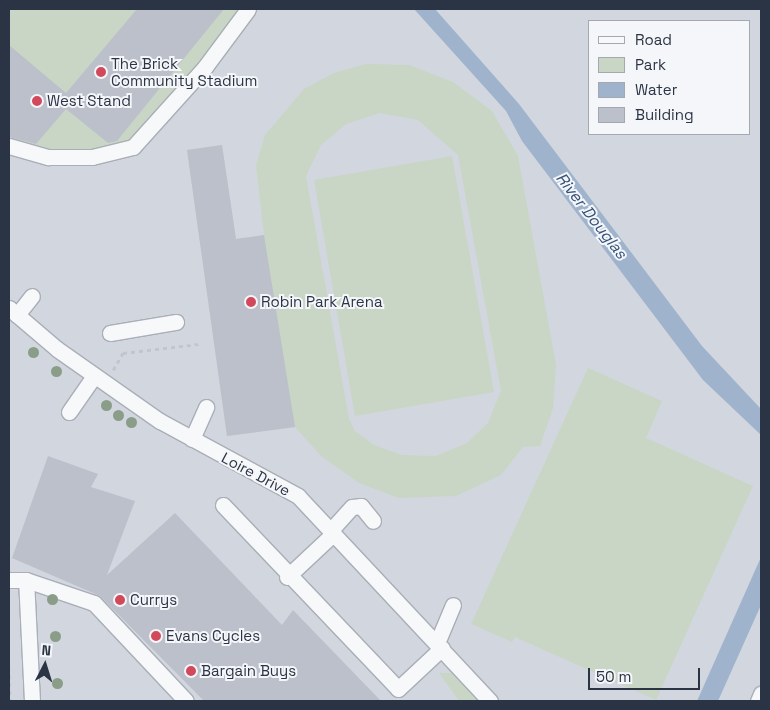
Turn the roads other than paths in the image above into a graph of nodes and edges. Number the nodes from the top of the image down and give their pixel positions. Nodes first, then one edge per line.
1 (248, 9) edge
2 (9, 146) edge
3 (32, 296) dead end
4 (13, 311) edge
5 (176, 322) dead end
6 (110, 333) dead end
7 (99, 380) junction
8 (206, 407) dead end
9 (69, 412) dead end
10 (192, 439) junction
11 (223, 505) dead end
12 (372, 521) dead end
13 (333, 531) junction
14 (288, 576) junction
15 (9, 580) edge
16 (26, 580) junction
17 (453, 605) dead end
18 (440, 645) junction
19 (761, 694) edge
20 (32, 701) edge
21 (186, 701) edge
22 (490, 701) edge
23 (758, 701) edge

1 - 2 street
3 - 4 street
4 - 7 street, Loire Drive
5 - 6 street
7 - 9 street
7 - 10 street, Loire Drive
8 - 10 street
10 - 13 street, Loire Drive
11 - 14 street
12 - 13 street
13 - 14 street
13 - 18 street, Loire Drive
14 - 18 street
15 - 16 street
16 - 20 street
16 - 21 street
17 - 18 street
18 - 22 street, Loire Drive
19 - 23 street

